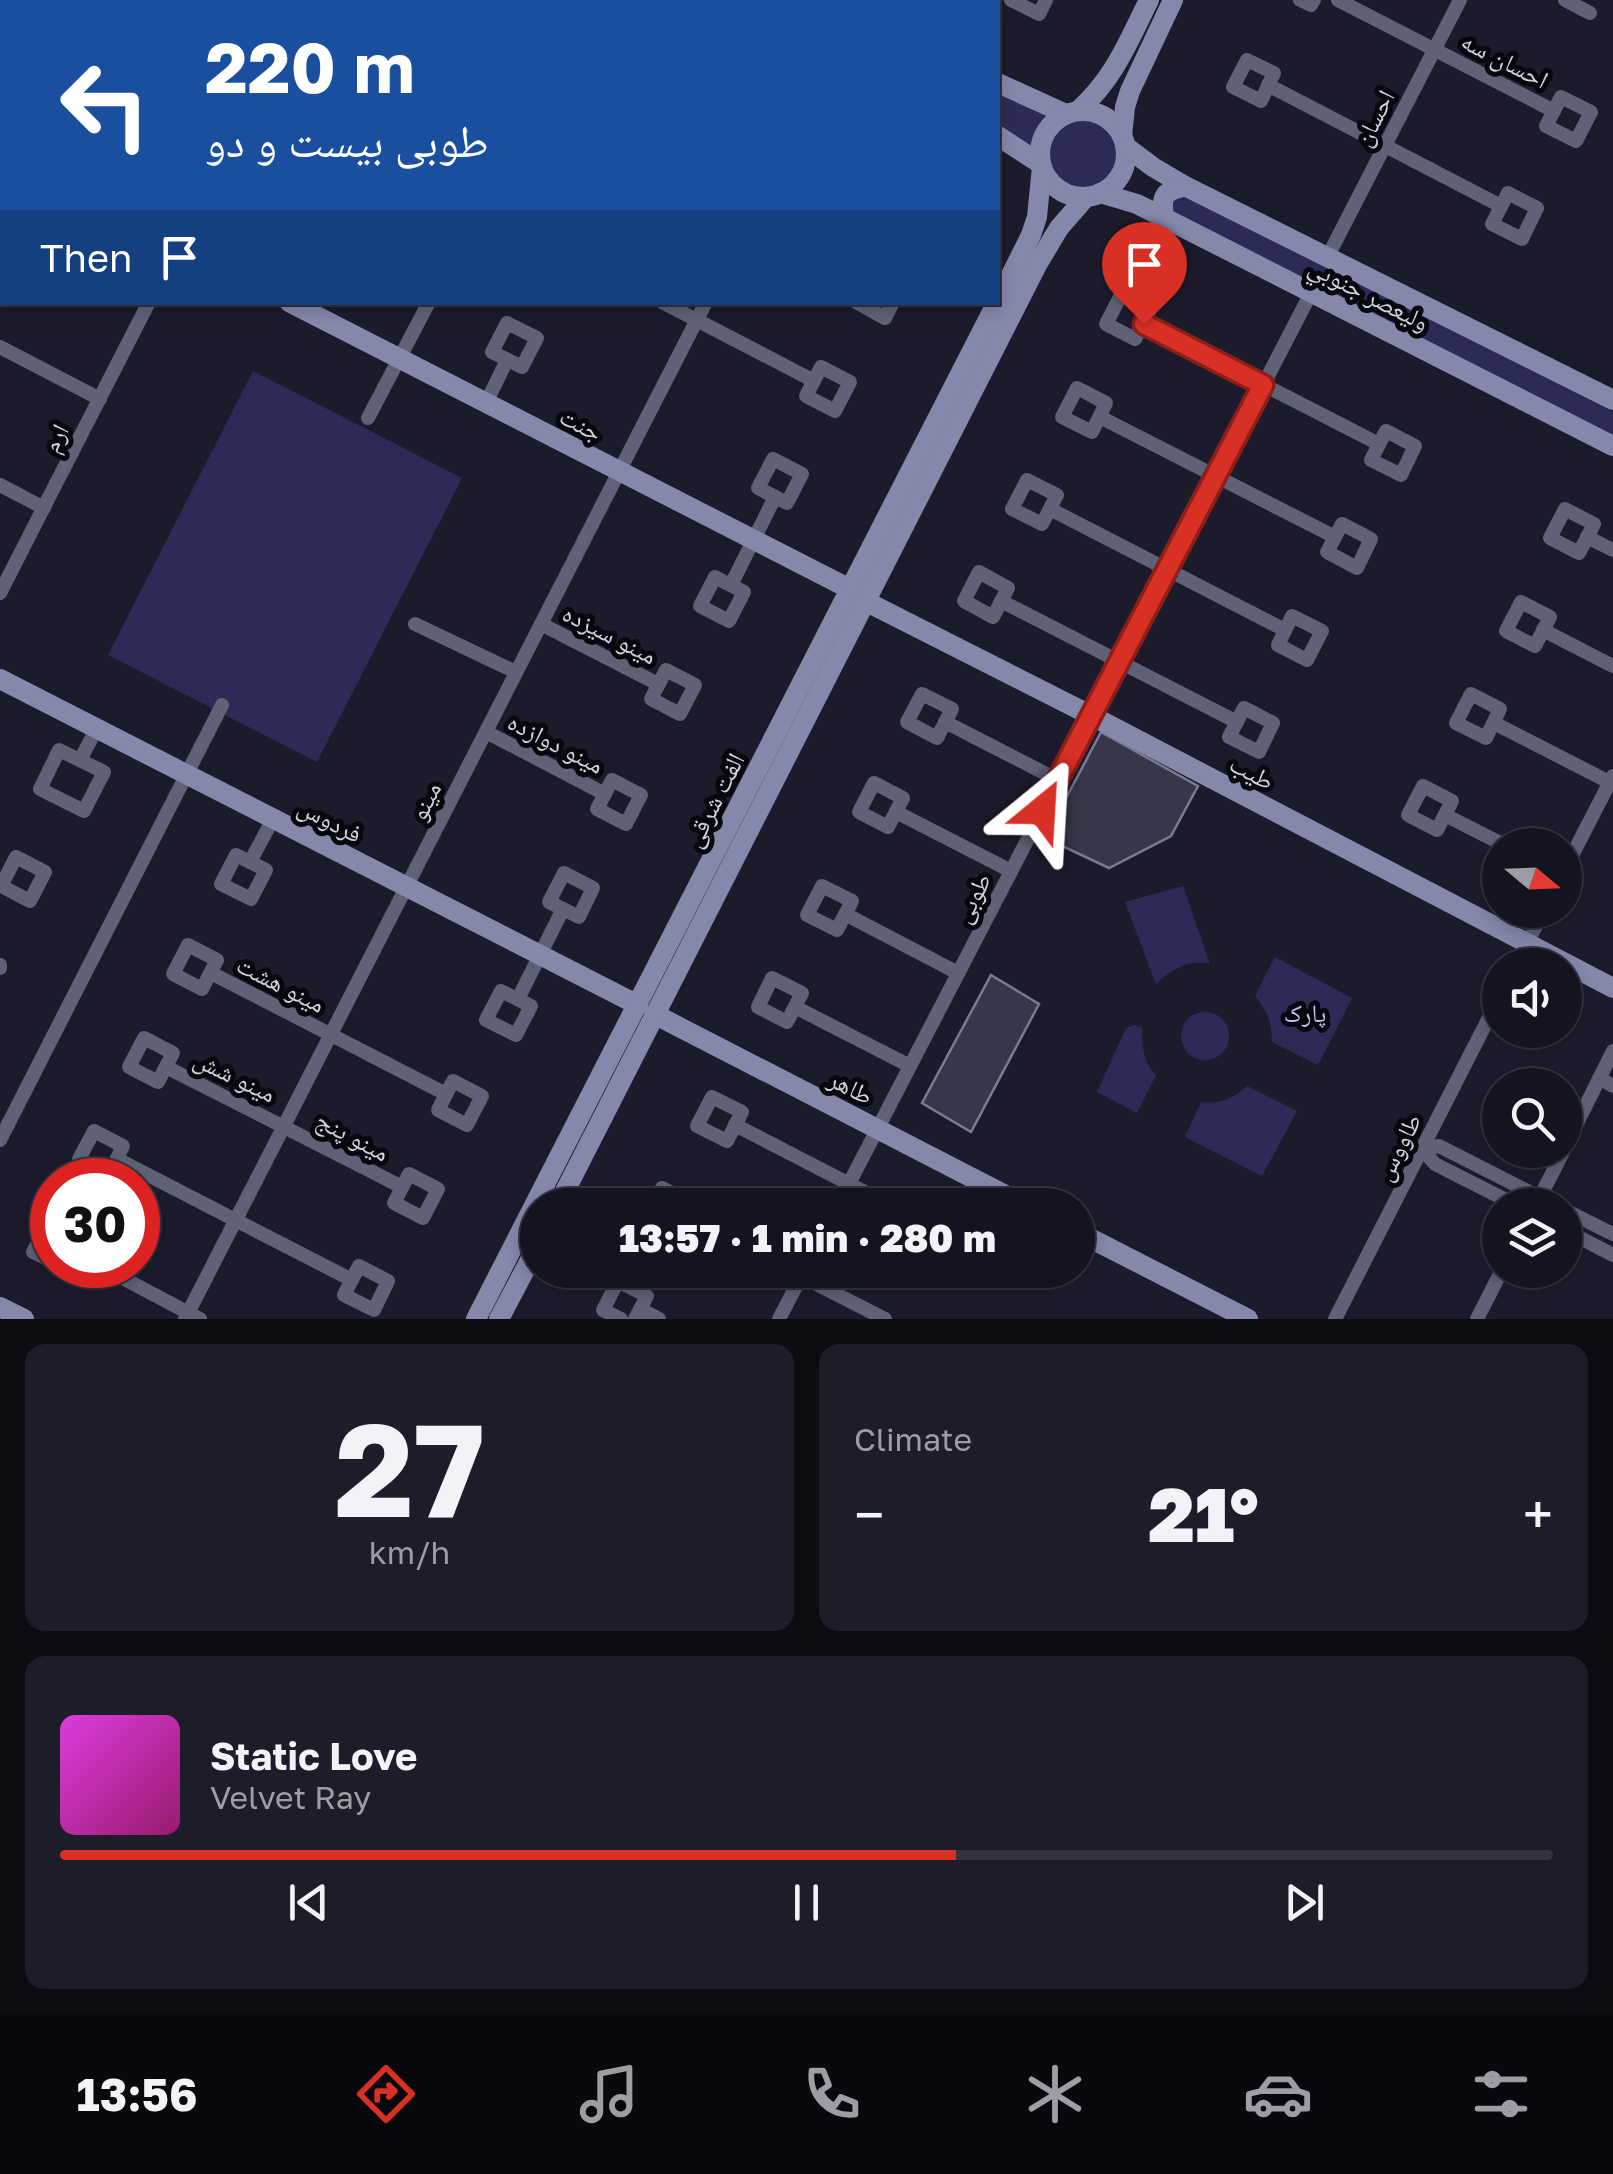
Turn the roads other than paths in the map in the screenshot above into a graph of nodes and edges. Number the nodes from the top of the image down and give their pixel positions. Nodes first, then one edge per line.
1 (1010, 0) edge
2 (1046, 0) edge
3 (1149, 0) edge
4 (1173, 0) edge
5 (1300, 0) edge
6 (1314, 0) edge
7 (1338, 0) edge
8 (1460, 0) edge
9 (1565, 0) edge
10 (1590, 13) dead end
11 (1434, 49) junction
12 (1000, 84) edge
13 (1268, 86) dead end
14 (1554, 110) dead end
15 (1072, 113) junction
16 (1000, 137) edge
17 (1124, 141) junction
18 (1385, 145) junction
19 (1042, 165) junction
20 (1185, 186) junction
21 (1093, 195) junction
22 (1501, 206) dead end
23 (1164, 218) junction
24 (1328, 256) junction
25 (1310, 292) junction
26 (1000, 296) edge
27 (147, 305) edge
28 (427, 305) edge
29 (668, 305) edge
30 (704, 305) edge
31 (861, 305) edge
32 (892, 305) edge
33 (996, 305) edge
34 (303, 306) edge
35 (696, 320) junction
36 (1144, 324) dead end
37 (0, 347) edge
38 (400, 359) junction
39 (507, 360) dead end
40 (814, 380) dead end
41 (1263, 385) junction
42 (100, 398) junction
43 (1613, 400) edge
44 (486, 403) junction
45 (1100, 416) dead end
46 (368, 418) dead end
47 (1379, 444) dead end
48 (1613, 446) edge
49 (619, 471) junction
50 (1216, 476) junction
51 (0, 485) edge
52 (775, 497) dead end
53 (44, 508) junction
54 (1050, 509) dead end
55 (1335, 537) dead end
56 (1587, 537) dead end
57 (754, 540) junction
58 (1613, 550) edge
59 (1168, 569) junction
60 (730, 586) dead end
61 (0, 593) edge
62 (858, 595) junction
63 (1001, 601) dead end
64 (415, 624) dead end
65 (541, 624) junction
66 (1286, 630) dead end
67 (1543, 630) dead end
68 (1120, 662) junction
69 (1613, 666) edge
70 (516, 672) junction
71 (0, 679) edge
72 (658, 684) dead end
73 (222, 705) dead end
74 (1092, 716) junction
75 (945, 722) dead end
76 (1237, 722) dead end
77 (1494, 723) dead end
78 (97, 728) junction
79 (486, 732) junction
80 (80, 760) junction
81 (188, 775) junction
82 (1058, 780) junction
83 (1612, 780) edge
84 (605, 794) dead end
85 (896, 812) dead end
86 (1445, 815) dead end
87 (273, 819) junction
88 (1482, 834) edge
89 (1582, 837) edge
90 (250, 862) dead end
91 (1011, 870) junction
92 (406, 887) junction
93 (563, 909) dead end
94 (845, 914) dead end
95 (1535, 928) edge
96 (1527, 944) junction
97 (1525, 948) edge
98 (540, 956) junction
99 (958, 973) junction
100 (211, 974) dead end
101 (1613, 988) edge
102 (518, 999) dead end
103 (795, 1007) dead end
104 (646, 1010) junction
105 (1482, 1031) edge
106 (330, 1035) junction
107 (1613, 1051) edge
108 (910, 1066) junction
109 (166, 1067) dead end
110 (1606, 1082) edge
111 (446, 1094) dead end
112 (1582, 1120) edge
113 (284, 1125) junction
114 (734, 1125) dead end
115 (878, 1129) junction
116 (0, 1140) edge
117 (1422, 1148) junction
118 (160, 1181) edge
119 (849, 1184) junction
120 (402, 1188) dead end
121 (566, 1188) edge
122 (847, 1188) edge
123 (857, 1188) edge
124 (993, 1188) edge
125 (1482, 1188) edge
126 (1522, 1188) edge
127 (1582, 1218) edge
128 (236, 1220) junction
129 (1613, 1234) edge
130 (1582, 1239) edge
131 (1095, 1241) edge
132 (1613, 1255) edge
133 (520, 1279) edge
134 (352, 1280) dead end
135 (139, 1288) edge
136 (792, 1288) edge
137 (828, 1288) edge
138 (1493, 1288) edge
139 (0, 1307) edge
140 (638, 1314) edge
141 (191, 1317) edge
142 (24, 1319) edge
143 (476, 1319) edge
144 (499, 1319) edge
145 (621, 1319) edge
146 (659, 1319) edge
147 (779, 1319) edge
148 (885, 1319) edge
149 (1248, 1319) edge
150 (1335, 1319) edge
151 (1478, 1319) edge

1 - 2 street
3 - 15 main road
4 - 17 main road
5 - 6 street
7 - 11 street, احسان سه
8 - 11 street, احسان
9 - 10 street
11 - 14 street, احسان سه
11 - 18 street, احسان
12 - 15 main road
13 - 18 street
15 - 17 main road
15 - 19 main road
16 - 19 main road
17 - 20 main road, وليعصر جنوبي
17 - 21 main road
18 - 22 street
18 - 24 street, احسان
19 - 21 main road
19 - 26 main road, الفت شرقی
20 - 23 main road
20 - 24 main road, وليعصر جنوبي
21 - 23 main road, وليعصر جنوبي
21 - 62 main road, الفت شرقی
23 - 25 main road, وليعصر جنوبي
24 - 43 main road, وليعصر جنوبي
25 - 41 street, طوبی
25 - 48 main road, وليعصر جنوبي
27 - 42 street, ارم
28 - 38 street
29 - 35 street
30 - 35 street, مینو
31 - 32 street
33 - 62 main road, الفت شرقی
34 - 38 main road, جنت
35 - 40 street
35 - 49 street, مینو
36 - 41 street
37 - 42 street
38 - 44 main road, جنت
38 - 46 street
39 - 44 street
41 - 47 street
41 - 50 street, طوبی
42 - 53 street, ارم
44 - 49 main road, جنت
45 - 50 street
49 - 57 main road, جنت
49 - 65 street, مینو
50 - 55 street
50 - 59 street, طوبی
51 - 53 street
52 - 57 street
53 - 61 street, ارم
54 - 59 street
56 - 58 street
57 - 60 street
57 - 62 main road, جنت
59 - 66 street
59 - 68 street, طوبی
62 - 74 main road, طیب
62 - 104 main road, الفت شرقی
63 - 68 street
64 - 70 street
65 - 70 street, مینو
65 - 72 street, مینو سیزده
67 - 69 street
68 - 74 street, طوبی
68 - 76 street
70 - 79 street, مینو
71 - 78 main road, فردوس
73 - 81 street
74 - 82 street, طوبی
74 - 96 main road, طیب
75 - 82 street
77 - 83 street
78 - 80 street
78 - 81 main road, فردوس
79 - 84 street, مینو دوازده
79 - 92 street, مینو
80 - 80 street
81 - 87 main road, فردوس
81 - 116 street
82 - 91 street, طوبی
83 - 89 street
85 - 91 street
86 - 88 street
87 - 90 street
87 - 92 main road, فردوس
91 - 99 street, طوبی
92 - 98 main road, فردوس
92 - 106 street, مینو
93 - 98 street
94 - 99 street
95 - 96 street
96 - 97 street
96 - 101 main road, طیب
98 - 102 street
98 - 104 main road, فردوس
99 - 108 street, طوبی
100 - 106 street, مینو هشت
103 - 108 street
104 - 115 main road, طاهر
104 - 121 main road, الفت شرقی
104 - 143 main road, الفت شرقی
105 - 117 street, طاووس
106 - 111 street, مینو هشت
106 - 113 street, مینو
107 - 110 street
108 - 115 street, طوبی
109 - 113 street, مینو شش
110 - 112 street
113 - 120 street, مینو پنج
113 - 128 street, مینو
114 - 119 street
115 - 119 street, طوبی
115 - 124 main road, طاهر
117 - 125 street
117 - 126 street
117 - 150 street, طاووس
118 - 128 street
119 - 122 street, طوبی
119 - 123 street
127 - 129 street
128 - 134 street
128 - 141 street, مینو
130 - 132 street
131 - 149 main road
133 - 144 main road
135 - 141 street
136 - 147 street
137 - 148 street
138 - 151 street
139 - 142 main road
140 - 145 street
140 - 146 street

